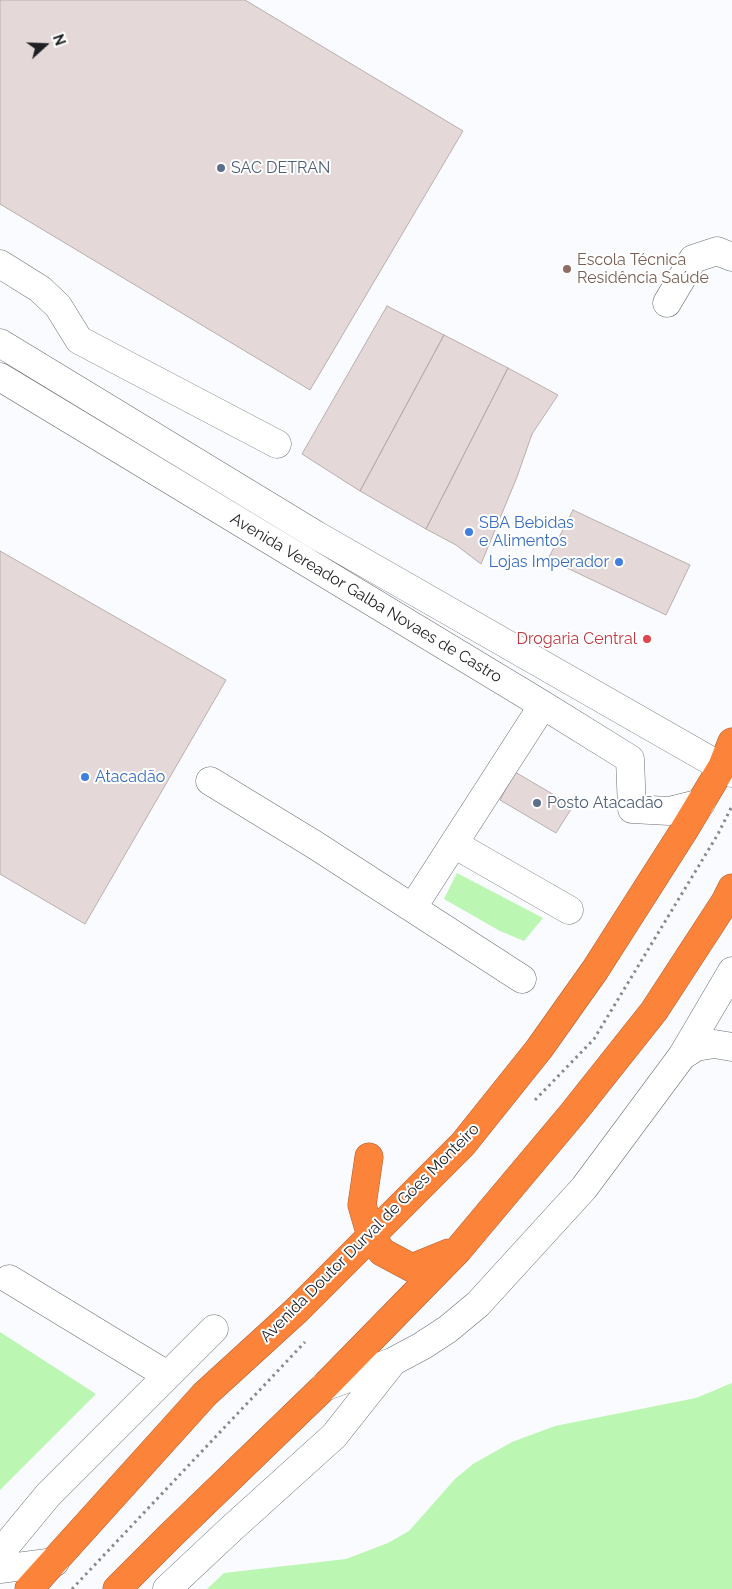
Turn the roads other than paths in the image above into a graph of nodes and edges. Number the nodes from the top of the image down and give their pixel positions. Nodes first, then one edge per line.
1 (732, 257) edge
2 (0, 264) edge
3 (667, 303) dead end
4 (0, 343) edge
5 (0, 377) edge
6 (277, 444) dead end
7 (543, 704) junction
8 (732, 742) edge
9 (727, 770) edge
10 (210, 782) dead end
11 (701, 803) junction
12 (454, 844) junction
13 (732, 888) edge
14 (412, 907) junction
15 (569, 910) dead end
16 (729, 977) edge
17 (522, 979) dead end
18 (732, 1013) edge
19 (732, 1047) edge
20 (682, 1056) junction
21 (369, 1157) dead end
22 (371, 1236) junction
23 (458, 1250) junction
24 (9, 1279) dead end
25 (214, 1328) dead end
26 (392, 1362) junction
27 (167, 1375) junction
28 (324, 1387) junction
29 (0, 1553) edge
30 (55, 1562) junction
31 (0, 1569) edge
32 (29, 1589) edge
33 (117, 1589) edge
34 (167, 1589) edge

1 - 3 street
2 - 6 street
4 - 9 street, Avenida Vereador Galba Novaes de Castro
5 - 7 street, Avenida Vereador Galba Novaes de Castro
7 - 11 street, Avenida Vereador Galba Novaes de Castro
7 - 12 street
8 - 9 highway, Avenida Doutor Durval de Góes Monteiro
9 - 11 highway, Avenida Doutor Durval de Góes Monteiro
10 - 14 street
11 - 22 highway, Avenida Doutor Durval de Góes Monteiro
12 - 14 street
12 - 15 street
13 - 23 highway
14 - 17 street
16 - 18 street
16 - 20 street
19 - 20 street
20 - 26 street
21 - 22 highway
22 - 23 highway
22 - 30 highway, Avenida Doutor Durval de Góes Monteiro
23 - 28 highway
24 - 27 street
25 - 27 street
26 - 28 street
26 - 34 street
27 - 29 street
28 - 33 highway
30 - 31 street
30 - 32 highway, Avenida Doutor Durval de Góes Monteiro

